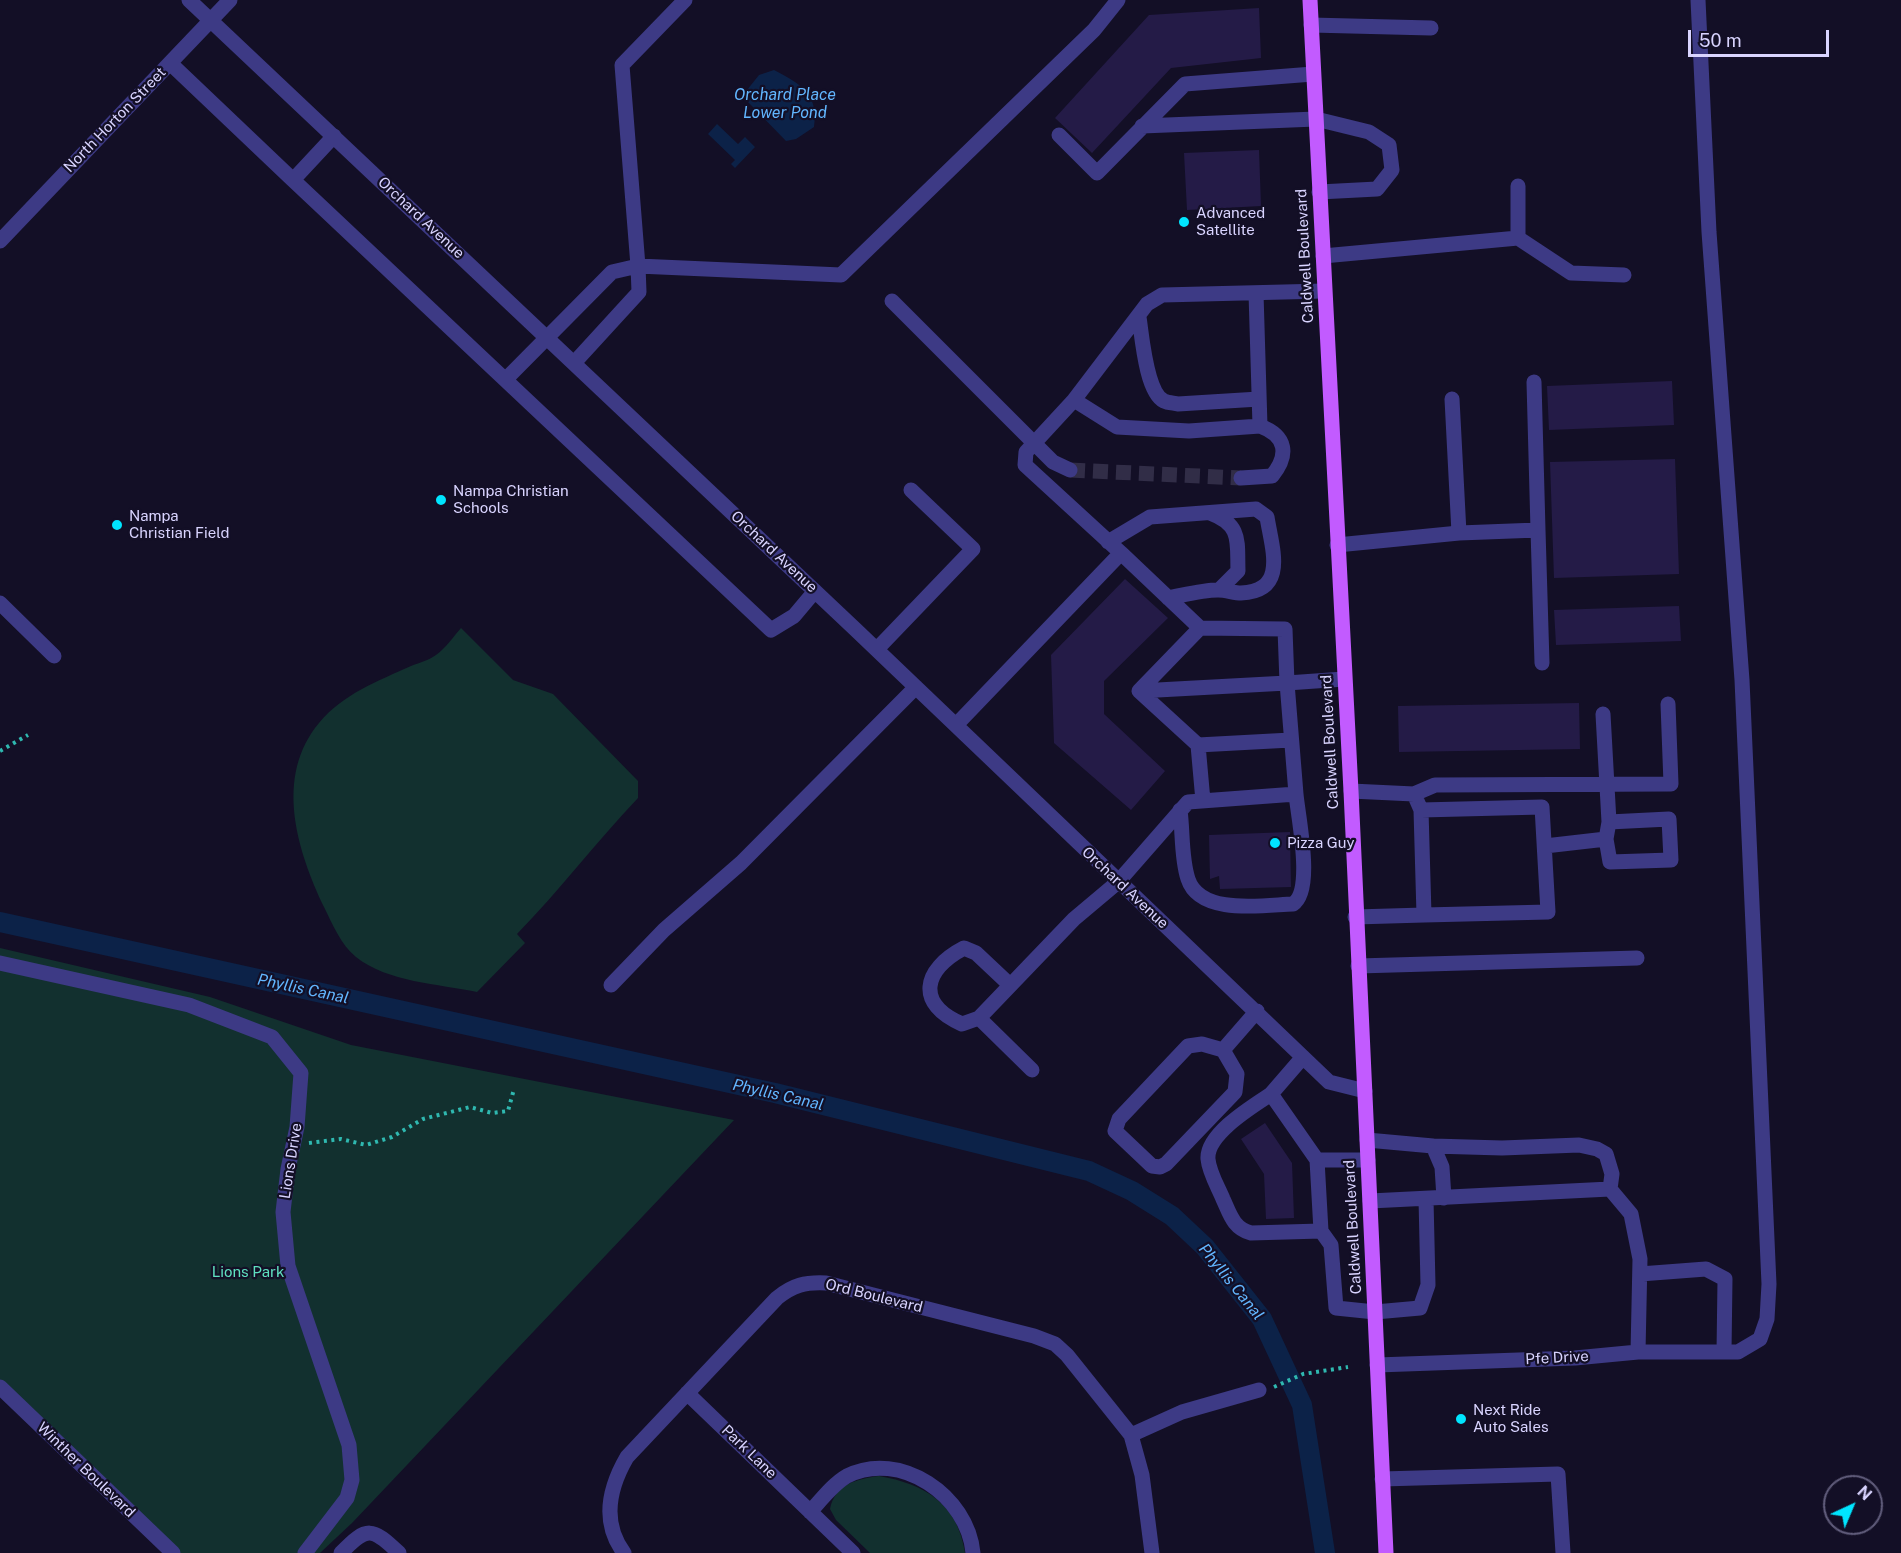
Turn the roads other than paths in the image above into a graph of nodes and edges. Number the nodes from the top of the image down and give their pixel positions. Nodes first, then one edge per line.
1 (189, 0) edge
2 (230, 0) edge
3 (685, 0) edge
4 (1118, 0) edge
5 (1310, 0) edge
6 (1698, 0) edge
7 (210, 20) junction
8 (1311, 26) junction
9 (1431, 28) dead end
10 (170, 63) junction
11 (1313, 74) junction
12 (1316, 119) junction
13 (1142, 126) junction
14 (1059, 135) dead end
15 (334, 136) junction
16 (293, 180) junction
17 (1518, 186) dead end
18 (1319, 192) junction
19 (1518, 238) junction
20 (0, 241) edge
21 (1323, 256) junction
22 (638, 266) junction
23 (1624, 275) dead end
24 (1324, 291) junction
25 (1256, 293) junction
26 (892, 301) dead end
27 (1139, 317) junction
28 (548, 338) junction
29 (574, 363) junction
30 (506, 379) junction
31 (1534, 382) dead end
32 (1259, 399) junction
33 (1452, 399) dead end
34 (1074, 400) junction
35 (1260, 426) junction
36 (1034, 443) junction
37 (1070, 470) tunnel mouth
38 (1241, 478) tunnel mouth
39 (911, 490) dead end
40 (1207, 512) junction
41 (1538, 530) junction
42 (1459, 533) junction
43 (1108, 542) junction
44 (1337, 545) junction
45 (1120, 553) junction
46 (1219, 590) junction
47 (815, 591) junction
48 (1168, 598) junction
49 (0, 603) edge
50 (1200, 628) junction
51 (877, 649) junction
52 (54, 656) dead end
53 (1542, 663) dead end
54 (1344, 679) junction
55 (1287, 683) junction
56 (916, 687) junction
57 (1139, 691) junction
58 (1668, 704) dead end
59 (1603, 714) dead end
60 (956, 724) junction
61 (1291, 740) junction
62 (1198, 745) junction
63 (1607, 784) junction
64 (1351, 791) junction
65 (1296, 794) junction
66 (1414, 794) junction
67 (1203, 801) junction
68 (1180, 810) junction
69 (1421, 810) junction
70 (1609, 822) junction
71 (1606, 839) junction
72 (1545, 846) junction
73 (1118, 882) junction
74 (1424, 915) junction
75 (1355, 917) junction
76 (1637, 958) dead end
77 (0, 963) edge
78 (1358, 966) junction
79 (611, 985) dead end
80 (1011, 985) junction
81 (1257, 1011) junction
82 (979, 1018) junction
83 (1223, 1050) junction
84 (1303, 1057) junction
85 (1032, 1070) dead end
86 (1365, 1091) junction
87 (1272, 1094) junction
88 (1367, 1140) junction
89 (1433, 1146) junction
90 (1317, 1160) junction
91 (1368, 1161) junction
92 (1610, 1189) junction
93 (1426, 1198) junction
94 (1444, 1198) junction
95 (1370, 1201) junction
96 (1321, 1230) junction
97 (1640, 1274) junction
98 (1375, 1312) junction
99 (1638, 1352) junction
100 (1731, 1352) junction
101 (1377, 1365) junction
102 (0, 1387) edge
103 (1260, 1389) dead end
104 (687, 1393) junction
105 (1131, 1435) junction
106 (1382, 1479) junction
107 (810, 1512) junction
108 (173, 1553) edge
109 (305, 1553) edge
110 (341, 1553) edge
111 (399, 1553) edge
112 (624, 1553) edge
113 (853, 1553) edge
114 (973, 1553) edge
115 (1152, 1553) edge
116 (1386, 1553) edge
117 (1563, 1553) edge

1 - 7 street, Orchard Avenue
2 - 7 street, North Horton Street
3 - 22 street
4 - 22 street
5 - 8 main road, Caldwell Boulevard
6 - 100 street
7 - 10 street, North Horton Street
7 - 15 street, Orchard Avenue
8 - 9 street
8 - 11 main road, Caldwell Boulevard
10 - 16 street
10 - 20 street, North Horton Street
11 - 12 main road, Caldwell Boulevard
11 - 13 street
12 - 13 street
12 - 18 main road, Caldwell Boulevard
12 - 18 street
13 - 14 street
15 - 16 street
15 - 28 street, Orchard Avenue
16 - 30 street
17 - 19 street
18 - 21 main road, Caldwell Boulevard
19 - 21 street
19 - 23 street
21 - 24 main road, Caldwell Boulevard
22 - 28 street
22 - 29 street
24 - 25 street
24 - 44 main road, Caldwell Boulevard
25 - 27 street
25 - 32 street
26 - 36 street
27 - 32 street
27 - 34 street
28 - 29 street, Orchard Avenue
28 - 30 street
29 - 47 street, Orchard Avenue
30 - 47 street
31 - 41 street
32 - 35 street
33 - 42 street
34 - 35 street
34 - 36 street
35 - 38 street
36 - 37 street
36 - 43 street
39 - 51 street
40 - 43 street
40 - 46 street
40 - 46 street
41 - 42 street
41 - 53 street
42 - 44 street
43 - 45 street
44 - 54 main road, Caldwell Boulevard
45 - 48 street
45 - 60 street
46 - 48 street
47 - 51 street, Orchard Avenue
48 - 50 street
49 - 52 street
50 - 55 street
50 - 57 street
51 - 56 street, Orchard Avenue
54 - 55 street
54 - 64 main road, Caldwell Boulevard
55 - 57 street
55 - 61 street
56 - 60 street, Orchard Avenue
56 - 79 street
57 - 62 street
58 - 63 street
59 - 63 street
60 - 73 street, Orchard Avenue
61 - 62 street
61 - 65 street
62 - 67 street
63 - 66 street
63 - 70 street
64 - 66 street
64 - 75 main road, Caldwell Boulevard
65 - 67 street
65 - 68 street
66 - 69 street
67 - 68 street
68 - 73 street
69 - 72 street
69 - 74 street
70 - 71 street
70 - 71 street
71 - 72 street
72 - 74 street
73 - 80 street
73 - 81 street, Orchard Avenue
74 - 75 street
75 - 78 main road, Caldwell Boulevard
76 - 78 street
77 - 109 street, Lions Drive
78 - 86 main road, Caldwell Boulevard
80 - 82 street
80 - 82 street
81 - 83 street
81 - 84 street, Orchard Avenue
82 - 85 street
83 - 83 street
84 - 86 street, Orchard Avenue
84 - 87 street
86 - 88 main road, Caldwell Boulevard
87 - 90 street
87 - 96 street
88 - 89 street
88 - 91 main road, Caldwell Boulevard
89 - 92 street
89 - 94 street
90 - 91 street
90 - 96 street
91 - 95 main road, Caldwell Boulevard
92 - 94 street
92 - 97 street
93 - 94 street
93 - 95 street
93 - 98 street
95 - 98 main road, Caldwell Boulevard
96 - 98 street
97 - 99 street
97 - 100 street
98 - 101 main road, Caldwell Boulevard
99 - 100 street, Pfe Drive
99 - 101 street, Pfe Drive
101 - 106 main road, Caldwell Boulevard
102 - 108 street, Winther Boulevard
103 - 105 street
104 - 105 street, Ord Boulevard
104 - 107 street, Park Lane
104 - 112 street, Ord Boulevard
105 - 115 street, Ord Boulevard
106 - 116 main road, Caldwell Boulevard
106 - 117 street
107 - 113 street, Park Lane
107 - 114 street
110 - 111 street

